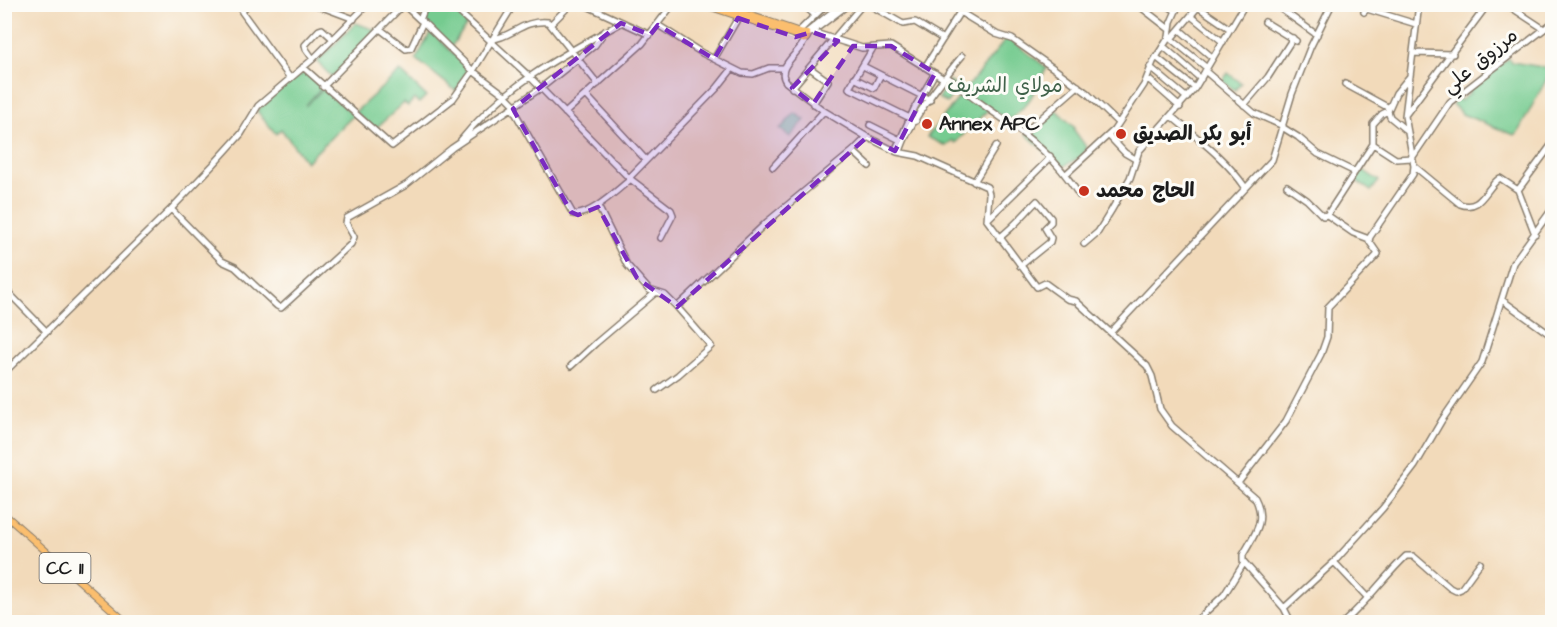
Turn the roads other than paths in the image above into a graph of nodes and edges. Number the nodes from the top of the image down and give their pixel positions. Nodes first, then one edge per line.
1 (247, 4) edge
2 (314, 4) edge
3 (368, 4) edge
4 (426, 4) edge
5 (450, 4) edge
6 (461, 4) edge
7 (572, 4) edge
8 (583, 4) edge
9 (673, 4) edge
10 (702, 4) edge
11 (716, 4) edge
12 (802, 4) edge
13 (827, 4) edge
14 (842, 4) edge
15 (849, 4) edge
16 (863, 4) edge
17 (868, 4) edge
18 (965, 4) edge
19 (1137, 4) edge
20 (1165, 4) edge
21 (1179, 4) edge
22 (1245, 4) edge
23 (1274, 4) edge
24 (1332, 4) edge
25 (1419, 4) edge
26 (1488, 4) edge
27 (1506, 4) edge
28 (404, 5) edge
29 (512, 5) edge
30 (457, 11) junction
31 (1176, 11) junction
32 (960, 12) junction
33 (1364, 12) dead end
34 (814, 15) junction
35 (1191, 16) junction
36 (738, 18) junction
37 (354, 19) junction
38 (422, 21) junction
39 (1265, 22) dead end
40 (621, 23) junction
41 (1552, 23) edge
42 (551, 24) junction
43 (1416, 24) junction
44 (658, 26) junction
45 (380, 29) junction
46 (1169, 29) junction
47 (1230, 29) junction
48 (1544, 29) junction
49 (1180, 30) junction
50 (605, 32) junction
51 (1317, 34) junction
52 (650, 35) junction
53 (805, 35) junction
54 (1170, 38) junction
55 (333, 39) junction
56 (943, 39) junction
57 (833, 40) junction
58 (493, 41) junction
59 (1223, 42) junction
60 (1163, 46) junction
61 (873, 48) junction
62 (570, 51) junction
63 (1413, 53) junction
64 (1453, 54) junction
65 (962, 56) dead end
66 (1156, 57) junction
67 (1213, 58) junction
68 (313, 59) junction
69 (714, 59) junction
70 (578, 60) junction
71 (863, 66) junction
72 (1150, 67) junction
73 (303, 68) junction
74 (784, 68) junction
75 (810, 68) junction
76 (925, 68) junction
77 (732, 69) junction
78 (1206, 70) junction
79 (473, 71) junction
80 (935, 73) junction
81 (880, 76) junction
82 (1410, 76) junction
83 (530, 77) junction
84 (945, 77) junction
85 (290, 78) junction
86 (854, 78) junction
87 (1147, 78) junction
88 (1201, 79) junction
89 (598, 84) junction
90 (1345, 84) dead end
91 (868, 85) junction
92 (1078, 86) junction
93 (323, 87) junction
94 (541, 88) junction
95 (792, 88) junction
96 (1195, 88) junction
97 (505, 95) junction
98 (586, 95) junction
99 (862, 95) junction
100 (921, 96) junction
101 (1187, 98) junction
102 (930, 100) junction
103 (813, 104) junction
104 (1244, 105) junction
105 (514, 107) junction
106 (1180, 107) junction
107 (1388, 109) junction
108 (824, 111) junction
109 (565, 113) junction
110 (1171, 116) junction
111 (1405, 116) junction
112 (912, 120) junction
113 (1118, 123) junction
114 (870, 125) dead end
115 (1282, 127) junction
116 (1407, 131) junction
117 (1023, 134) junction
118 (1109, 136) junction
119 (867, 137) junction
120 (900, 140) junction
121 (1373, 144) junction
122 (1552, 144) edge
123 (457, 145) junction
124 (996, 146) dead end
125 (853, 151) junction
126 (897, 152) junction
127 (1050, 156) junction
128 (1412, 158) junction
129 (646, 160) junction
130 (1137, 160) junction
131 (869, 166) dead end
132 (1414, 166) junction
133 (773, 167) dead end
134 (1355, 172) junction
135 (1066, 174) junction
136 (630, 179) junction
137 (974, 182) junction
138 (1287, 186) dead end
139 (1245, 187) junction
140 (1518, 190) junction
141 (1079, 195) dead end
142 (598, 206) junction
143 (171, 209) junction
144 (1552, 209) edge
145 (1327, 214) junction
146 (987, 220) junction
147 (1535, 234) junction
148 (661, 238) dead end
149 (999, 238) junction
150 (1369, 239) junction
151 (1084, 244) dead end
152 (1020, 266) junction
153 (4, 288) edge
154 (655, 293) junction
155 (1502, 300) junction
156 (677, 307) junction
157 (47, 332) junction
158 (1110, 332) junction
159 (1552, 336) edge
160 (571, 366) dead end
161 (4, 373) edge
162 (657, 390) dead end
163 (1238, 483) junction
164 (4, 514) edge
165 (1334, 562) junction
166 (1244, 563) junction
167 (1480, 563) dead end
168 (1368, 598) junction
169 (1284, 608) junction
170 (126, 622) edge
171 (1195, 622) edge
172 (1291, 622) edge
173 (1344, 622) edge

1 - 85 street
2 - 37 street
3 - 37 street
4 - 38 street
5 - 30 street
6 - 30 street
7 - 42 street
8 - 40 street
9 - 44 street
10 - 36 main road
11 - 53 main road
12 - 34 street
13 - 34 street
14 - 53 street
15 - 53 street
16 - 57 street
17 - 56 street
18 - 32 street
19 - 46 street
20 - 31 street
21 - 31 street
22 - 47 street
23 - 51 street
24 - 51 street
25 - 43 street
26 - 64 street
27 - 48 street
28 - 38 street
28 - 45 street
29 - 58 street
30 - 58 street
31 - 46 street
32 - 56 street
32 - 92 street
33 - 43 street
34 - 53 street
35 - 47 street
35 - 49 street
35 - 59 street
36 - 53 main road
36 - 69 street
37 - 55 street
38 - 45 street
38 - 79 street
39 - 104 street
40 - 50 street
40 - 52 street
41 - 48 street, مرزوق علي
42 - 58 street
42 - 62 street
43 - 63 street
44 - 52 street
44 - 69 street
45 - 93 street
46 - 54 street
47 - 59 street
48 - 128 street, مرزوق علي
49 - 54 street
49 - 67 street
50 - 62 street
50 - 70 street
51 - 115 street
52 - 89 street
53 - 57 street
53 - 74 street
54 - 60 street
54 - 78 street
55 - 68 street
55 - 68 street
56 - 76 street
57 - 61 street
57 - 75 street
58 - 79 street
58 - 83 street
59 - 67 street
60 - 66 street
60 - 88 street
61 - 71 street
61 - 76 street
62 - 70 street
62 - 83 street
63 - 64 street
63 - 82 street
64 - 111 street
65 - 84 street
66 - 72 street
66 - 96 street
67 - 78 street
68 - 73 street
69 - 77 street
70 - 89 street
70 - 94 street
71 - 81 street
71 - 86 street
72 - 87 street
72 - 101 street
73 - 85 street
73 - 93 street
74 - 77 street
74 - 95 street
75 - 95 street
75 - 103 street
76 - 80 street
77 - 129 street
78 - 88 street
78 - 104 street
79 - 93 street
79 - 97 street
80 - 84 street
80 - 100 street
81 - 91 street
81 - 100 street
82 - 107 street
82 - 111 street
83 - 94 street
83 - 97 street
84 - 102 street
84 - 117 street
85 - 143 street
86 - 91 street
86 - 99 street
87 - 106 street
87 - 113 street
88 - 96 street
89 - 98 street
90 - 107 street
91 - 99 street
92 - 113 street
92 - 117 street
94 - 105 street
94 - 109 street
95 - 103 street
96 - 101 street
97 - 105 street
97 - 123 street
98 - 109 street
98 - 129 street
99 - 112 street
100 - 102 street
100 - 112 street
101 - 106 street
102 - 112 street
103 - 108 street
104 - 115 street
105 - 123 street
105 - 142 street
106 - 110 street
107 - 116 street
107 - 121 street
108 - 119 street
108 - 133 street
109 - 136 street
110 - 130 street
110 - 139 street
111 - 116 street
112 - 120 street
112 - 126 street
113 - 118 street
114 - 120 street
115 - 134 street
115 - 139 street
116 - 128 street
117 - 127 street
118 - 130 street
118 - 135 street
119 - 125 street
119 - 126 street
120 - 126 street
121 - 128 street
121 - 134 street
122 - 140 street
123 - 143 street
124 - 137 street
125 - 131 street
125 - 156 street
126 - 137 street
127 - 135 street
127 - 146 street
128 - 132 street
129 - 136 street
130 - 151 street
132 - 140 street
132 - 150 street
134 - 145 street
135 - 141 street
136 - 142 street
136 - 148 street
137 - 146 street
138 - 145 street
139 - 158 street
140 - 147 street
142 - 154 street
143 - 157 street
144 - 147 street
145 - 150 street
146 - 149 street
147 - 155 street
149 - 152 street
149 - 152 street
150 - 163 street
152 - 158 street
153 - 157 street
154 - 156 street
154 - 160 street
155 - 159 street
155 - 165 street
156 - 162 street
157 - 161 street
158 - 163 street
163 - 166 street
164 - 170 main road, CC 11
165 - 168 street
165 - 169 street
166 - 169 street
166 - 171 street
167 - 168 street
168 - 173 street
169 - 172 street

